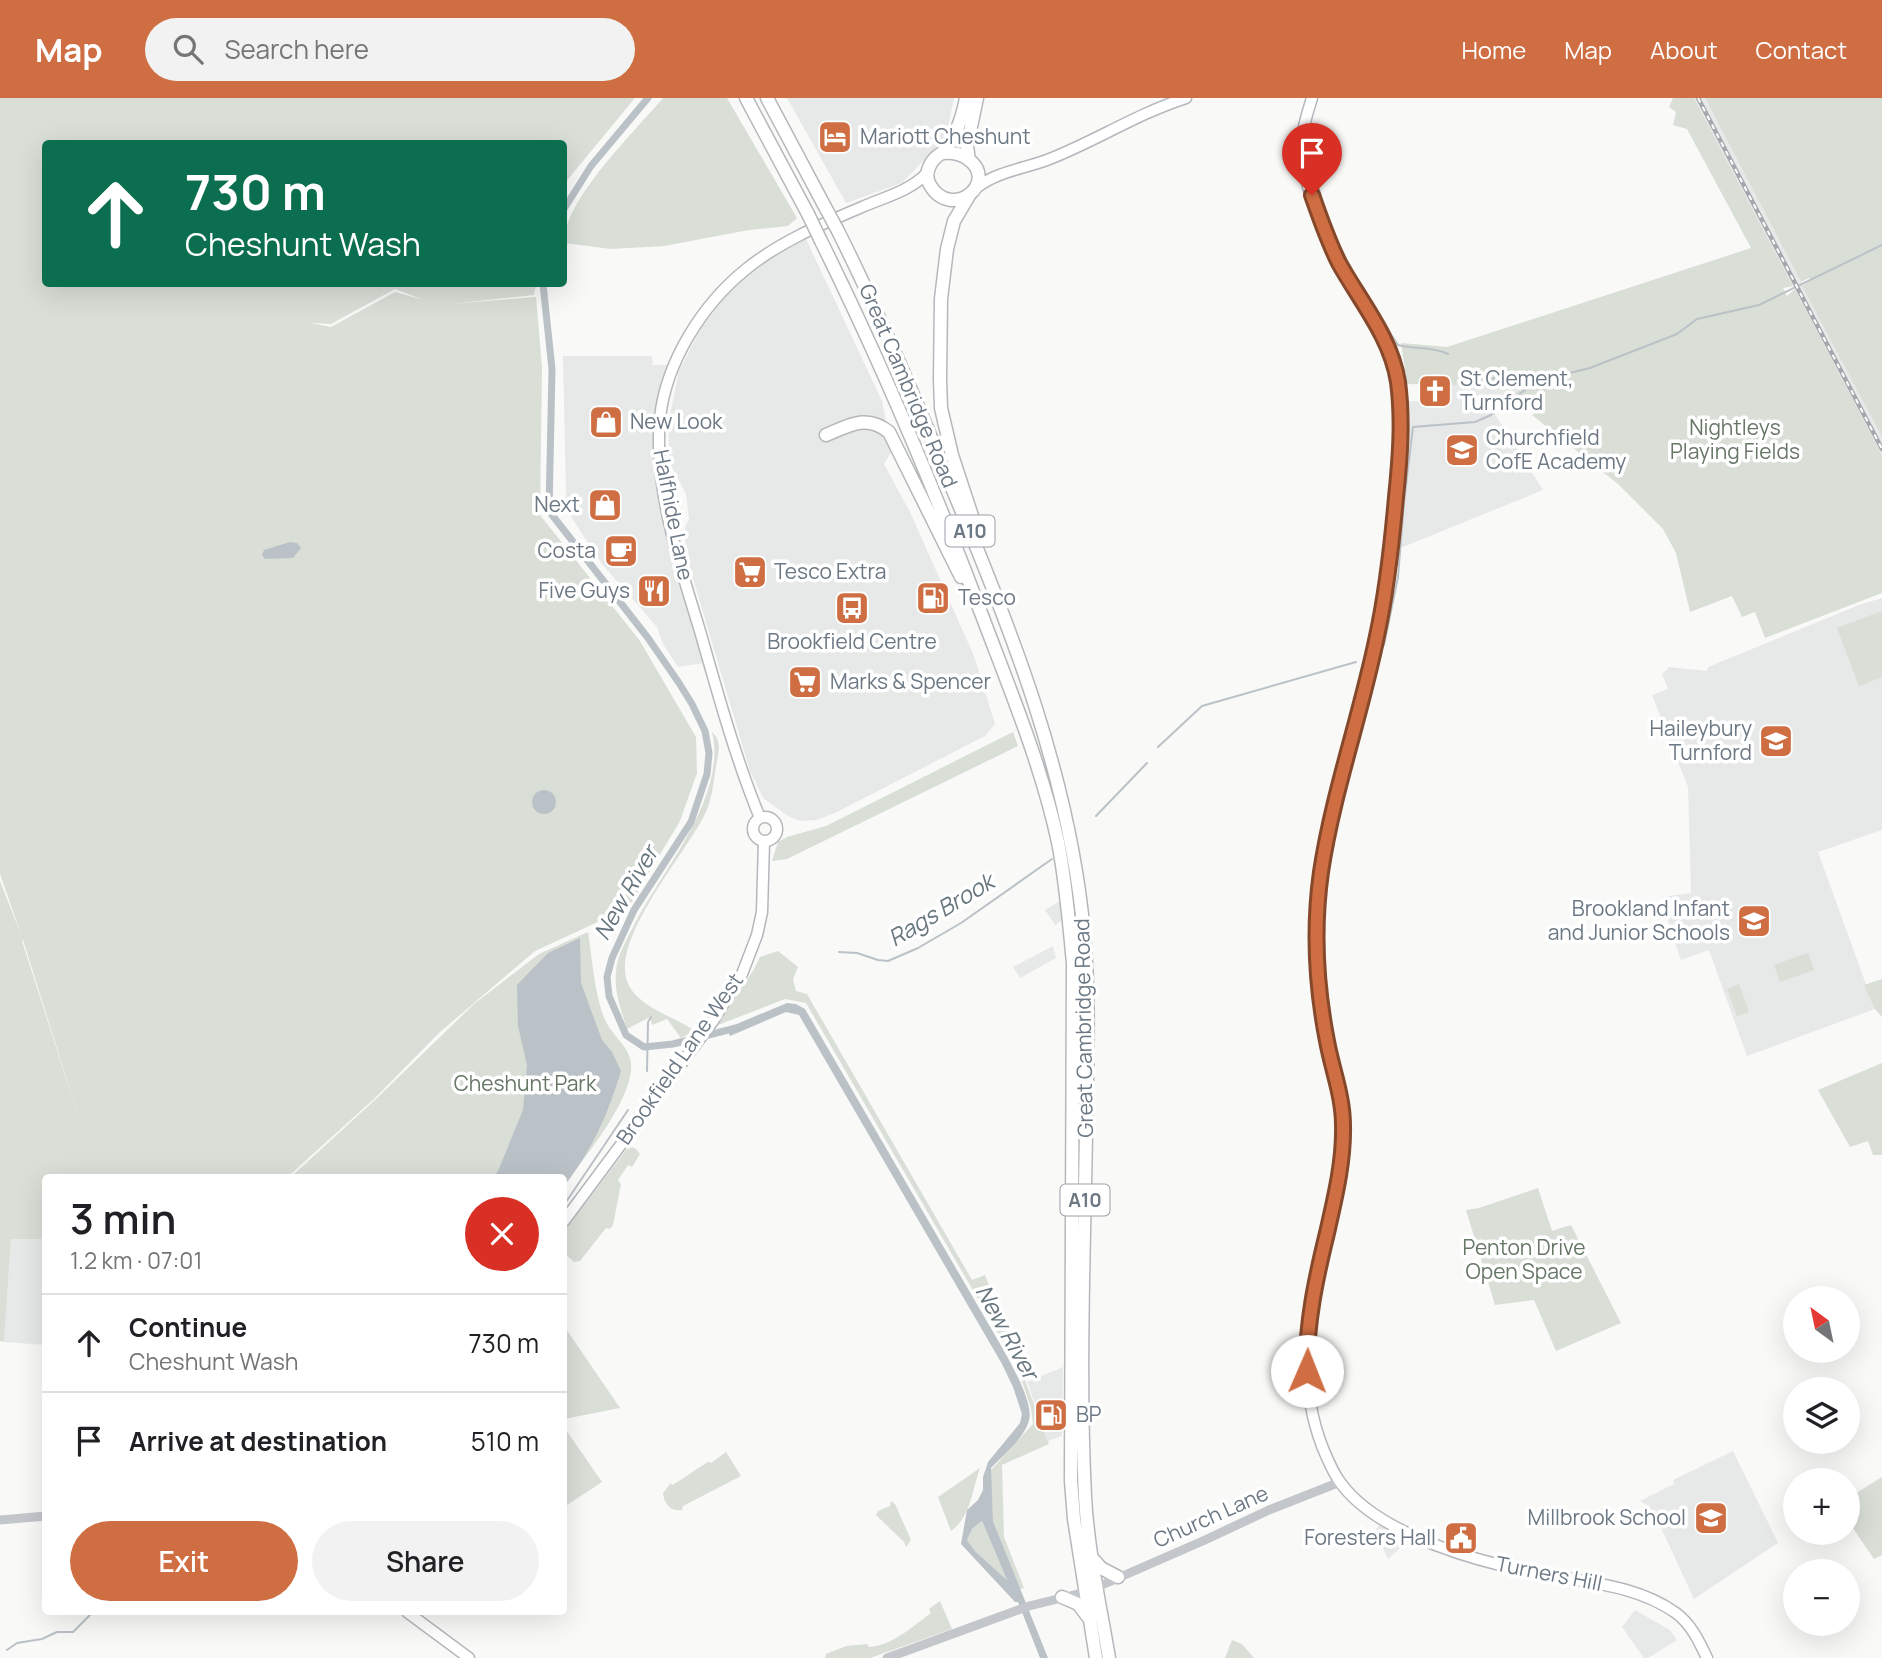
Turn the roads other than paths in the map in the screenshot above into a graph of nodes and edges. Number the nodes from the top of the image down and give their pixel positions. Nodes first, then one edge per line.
1 (746, 98) edge
2 (767, 98) edge
3 (966, 98) edge
4 (977, 98) edge
5 (1186, 98) edge
6 (1312, 98) edge
7 (942, 153) junction
8 (971, 161) junction
9 (1004, 172) junction
10 (927, 173) junction
11 (935, 191) junction
12 (973, 191) junction
13 (896, 194) junction
14 (826, 435) dead end
15 (979, 553) junction
16 (977, 600) junction
17 (760, 818) junction
18 (764, 841) junction
19 (567, 1217) edge
20 (1340, 1482) junction
21 (42, 1516) edge
22 (0, 1520) edge
23 (1093, 1559) junction
24 (1118, 1577) junction
25 (1092, 1589) junction
26 (1062, 1597) junction
27 (411, 1615) edge
28 (1090, 1620) junction
29 (469, 1658) edge
30 (887, 1658) edge
31 (1096, 1658) edge
32 (1109, 1658) edge
33 (1707, 1658) edge

1 - 16 main road, Great Cambridge Road / A10, bridge
2 - 15 main road, Great Cambridge Road / A10, bridge
3 - 7 main road
4 - 8 main road
5 - 9 main road
6 - 20 main road
7 - 8 main road
7 - 10 main road
8 - 9 main road
8 - 12 main road
9 - 12 main road
10 - 11 main road
10 - 13 main road, Halfhide Lane
11 - 12 main road
11 - 13 main road, Halfhide Lane
12 - 15 main road
13 - 17 main road, Halfhide Lane
14 - 16 main road
15 - 23 main road, Great Cambridge Road / A10
16 - 25 main road, Great Cambridge Road / A10
17 - 18 main road
17 - 18 main road
18 - 19 main road, Brookfield Lane West
20 - 24 street, Church Lane
20 - 33 main road, Turners Hill
21 - 22 street
23 - 24 main road
23 - 25 main road, Great Cambridge Road / A10
24 - 25 street, Church Lane
25 - 26 street, Church Lane
25 - 28 main road, Great Cambridge Road / A10
25 - 32 main road, Great Cambridge Road / A10
26 - 28 main road
26 - 30 street, Church Lane
27 - 29 main road
28 - 31 main road, Great Cambridge Road / A10

